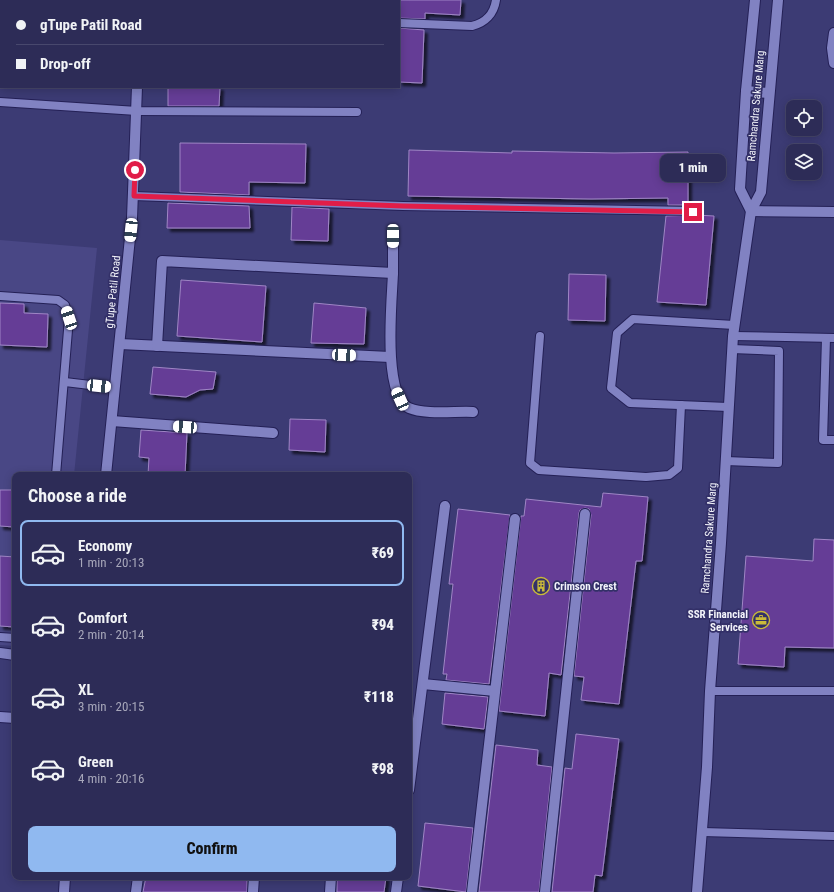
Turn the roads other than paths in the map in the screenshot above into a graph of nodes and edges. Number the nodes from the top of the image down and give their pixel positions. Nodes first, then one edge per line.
1 (496, 0) edge
2 (755, 0) edge
3 (778, 0) edge
4 (400, 23) edge
5 (834, 39) edge
6 (834, 63) edge
7 (137, 88) edge
8 (746, 91) junction
9 (768, 93) junction
10 (0, 102) edge
11 (137, 111) junction
12 (356, 112) dead end
13 (134, 196) junction
14 (750, 211) junction
15 (693, 212) dead end
16 (834, 212) edge
17 (393, 236) dead end
18 (392, 273) junction
19 (0, 296) edge
20 (734, 325) junction
21 (540, 336) dead end
22 (733, 336) junction
23 (830, 338) edge
24 (120, 344) junction
25 (158, 346) junction
26 (732, 350) junction
27 (390, 357) junction
28 (65, 382) junction
29 (115, 388) junction
30 (681, 405) junction
31 (728, 407) junction
32 (473, 412) dead end
33 (112, 421) junction
34 (273, 433) dead end
35 (834, 440) edge
36 (726, 461) junction
37 (56, 472) edge
38 (106, 472) edge
39 (445, 506) dead end
40 (585, 514) dead end
41 (515, 519) dead end
42 (0, 637) edge
43 (12, 638) edge
44 (0, 653) edge
45 (12, 655) edge
46 (423, 684) junction
47 (495, 691) junction
48 (710, 691) junction
49 (834, 691) edge
50 (0, 717) edge
51 (12, 718) edge
52 (412, 767) edge
53 (703, 832) junction
54 (834, 836) edge
55 (65, 880) edge
56 (138, 880) edge
57 (254, 880) edge
58 (331, 880) edge
59 (398, 880) edge
60 (64, 892) edge
61 (136, 892) edge
62 (253, 892) edge
63 (330, 892) edge
64 (396, 892) edge
65 (472, 892) edge
66 (545, 892) edge
67 (697, 892) edge

1 - 4 lane
2 - 8 street, Ramchandra Sakure Marg
3 - 9 street, Ramchandra Sakure Marg
5 - 6 street
7 - 11 street, gTupe Patil Road
8 - 9 street
8 - 14 street, Ramchandra Sakure Marg
9 - 14 street, Ramchandra Sakure Marg
10 - 11 lane
11 - 12 lane
11 - 13 street, gTupe Patil Road
13 - 15 lane
13 - 24 street, gTupe Patil Road
14 - 16 street
14 - 20 street, Ramchandra Sakure Marg
17 - 18 street
18 - 25 street
18 - 27 street
19 - 28 lane
20 - 22 street, Ramchandra Sakure Marg
20 - 30 lane
21 - 30 lane
22 - 23 lane
22 - 26 street, Ramchandra Sakure Marg
23 - 35 lane
24 - 25 street
24 - 29 street, gTupe Patil Road
25 - 27 street
26 - 31 street, Ramchandra Sakure Marg
26 - 36 lane
27 - 32 street
28 - 29 lane
28 - 37 lane
29 - 33 street, gTupe Patil Road
30 - 31 lane
31 - 36 street, Ramchandra Sakure Marg
33 - 34 street
33 - 38 street, gTupe Patil Road
36 - 48 street, Ramchandra Sakure Marg
39 - 46 street
40 - 66 street
41 - 47 street
42 - 43 lane
44 - 45 street
46 - 47 street
46 - 52 street
47 - 65 street
48 - 49 lane
48 - 53 street, Ramchandra Sakure Marg
50 - 51 street
53 - 54 lane
53 - 67 street, Ramchandra Sakure Marg
55 - 60 street
56 - 61 street
57 - 62 street
58 - 63 street
59 - 64 street

